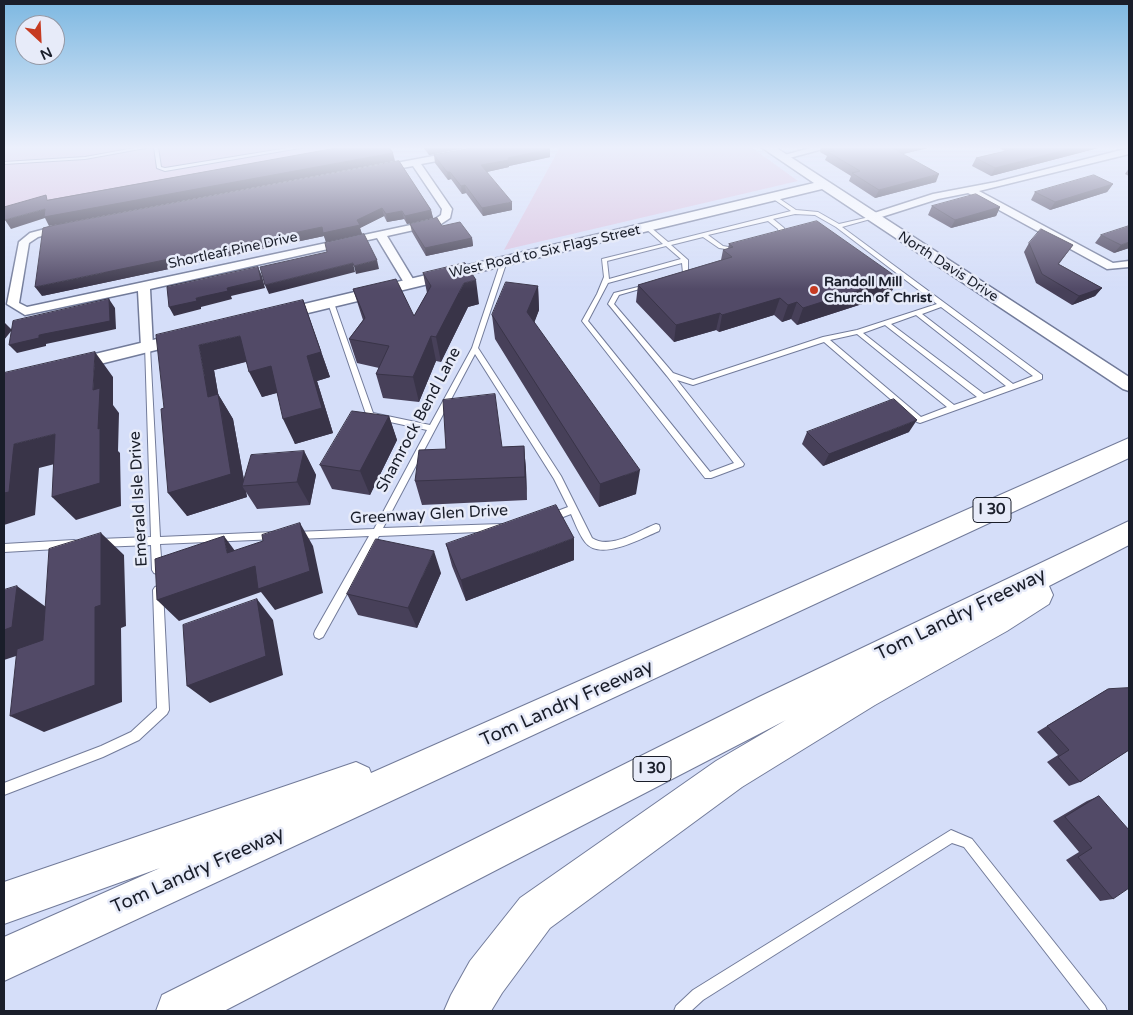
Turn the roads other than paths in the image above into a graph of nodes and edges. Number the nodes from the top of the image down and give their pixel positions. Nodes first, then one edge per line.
1 (436, 194) edge
2 (785, 194) edge
3 (837, 194) edge
4 (948, 194) edge
5 (978, 194) edge
6 (774, 197) junction
7 (794, 212) junction
8 (872, 217) junction
9 (768, 219) junction
10 (77, 225) edge
11 (838, 226) junction
12 (647, 227) junction
13 (380, 234) junction
14 (704, 234) junction
15 (775, 242) edge
16 (666, 244) junction
17 (743, 250) edge
18 (685, 260) junction
19 (504, 261) junction
20 (1129, 264) edge
21 (1111, 267) joint
22 (669, 279) edge
23 (660, 281) edge
24 (605, 282) junction
25 (410, 284) junction
26 (144, 286) junction
27 (331, 303) junction
28 (943, 304) junction
29 (917, 314) junction
30 (263, 319) edge
31 (886, 323) junction
32 (858, 332) junction
33 (205, 333) edge
34 (825, 339) junction
35 (147, 347) junction
36 (475, 348) junction
37 (61, 367) edge
38 (668, 373) junction
39 (1124, 381) edge
40 (1012, 387) junction
41 (983, 398) junction
42 (953, 408) junction
43 (432, 428) junction
44 (1129, 447) edge
45 (573, 509) junction
46 (542, 521) edge
47 (513, 526) edge
48 (656, 528) dead end
49 (1129, 532) edge
50 (376, 533) junction
51 (280, 536) edge
52 (290, 536) edge
53 (156, 540) junction
54 (1129, 540) edge
55 (4, 548) edge
56 (319, 634) dead end
57 (537, 717) junction
58 (4, 789) edge
59 (4, 904) edge
60 (4, 959) edge
61 (178, 1011) edge
62 (467, 1011) edge
63 (681, 1011) edge
64 (1100, 1011) edge

1 - 13 street, Shortleaf Pine Drive
2 - 6 street, West Road to Six Flags Street
3 - 8 street, North Davis Drive
4 - 8 street
5 - 21 street
6 - 7 lane
6 - 12 street, West Road to Six Flags Street
7 - 9 lane
7 - 11 lane
8 - 11 lane
8 - 39 street, North Davis Drive
9 - 14 lane
9 - 15 lane
10 - 26 street, Shortleaf Pine Drive
11 - 28 lane
12 - 16 lane
12 - 19 street, West Road to Six Flags Street
13 - 25 street
13 - 26 street, Shortleaf Pine Drive
14 - 16 lane
14 - 17 lane
16 - 18 lane
16 - 24 lane
18 - 22 lane
18 - 24 lane
19 - 25 street, West Road to Six Flags Street
19 - 36 lane
20 - 21 street
23 - 38 lane
24 - 38 lane
25 - 27 street, West Road to Six Flags Street
26 - 35 street
27 - 30 street, West Road to Six Flags Street
27 - 43 lane
28 - 29 lane
28 - 40 lane
29 - 31 lane
29 - 40 lane
31 - 32 lane
31 - 41 lane
32 - 34 lane
32 - 42 lane
33 - 35 street
34 - 38 lane
34 - 42 lane
35 - 37 street
35 - 53 lane, Emerald Isle Drive
36 - 43 lane, Shamrock Bend Lane
36 - 45 lane
40 - 41 lane
41 - 42 lane
43 - 50 lane, Shamrock Bend Lane
44 - 57 highway, Tom Landry Freeway / I 30
45 - 46 lane
45 - 48 lane
47 - 50 lane, Greenway Glen Drive
49 - 61 highway, Tom Landry Freeway / I 30
50 - 52 lane, Greenway Glen Drive
50 - 56 lane, Shamrock Bend Lane
51 - 53 lane
53 - 55 lane
53 - 58 lane, Emerald Isle Drive
54 - 62 highway
57 - 59 highway
57 - 60 highway, Tom Landry Freeway / I 30
63 - 64 lane

